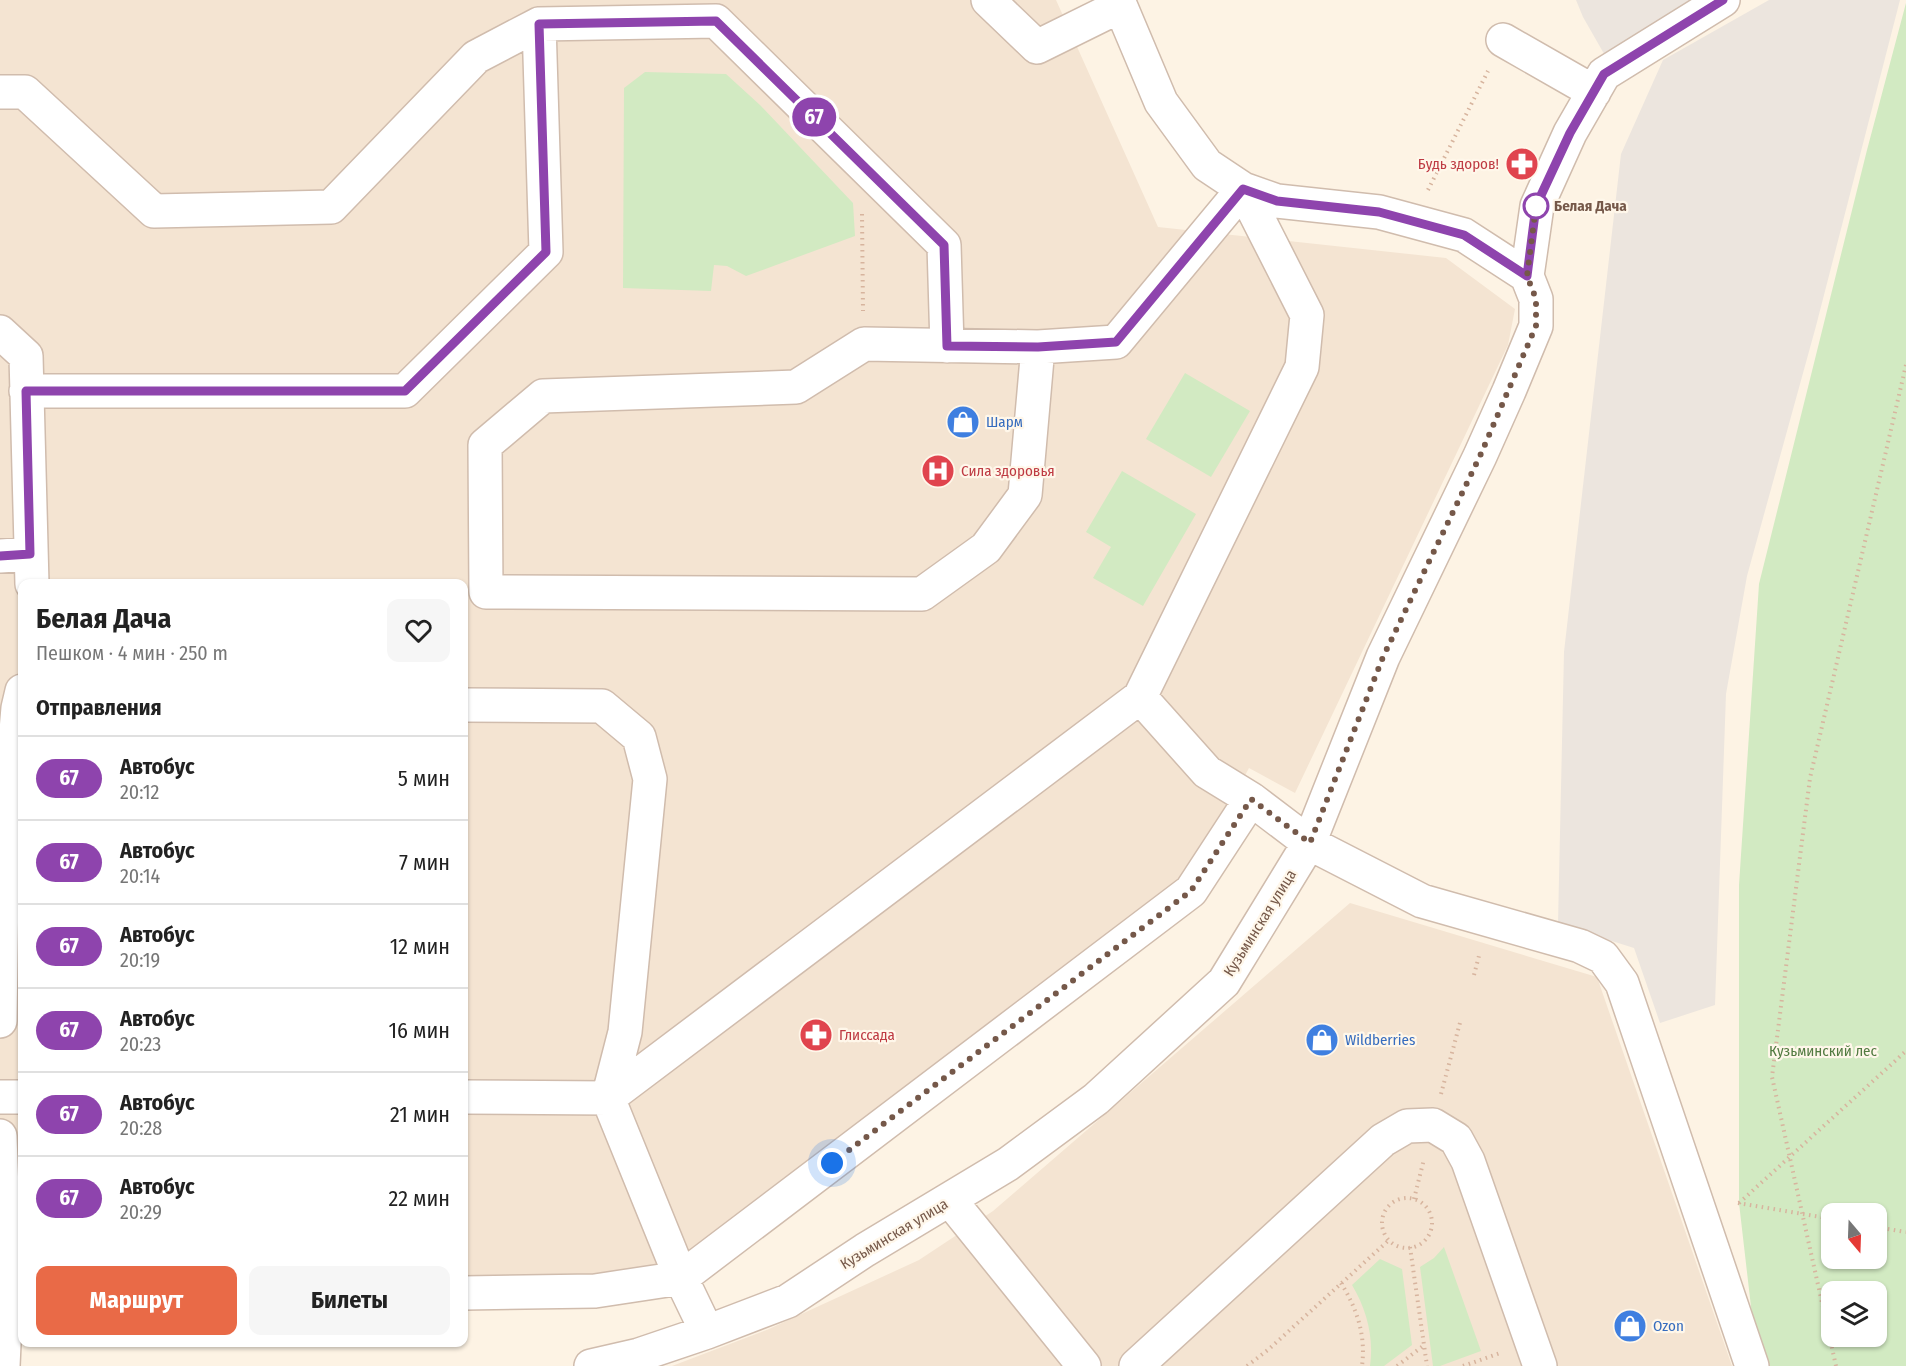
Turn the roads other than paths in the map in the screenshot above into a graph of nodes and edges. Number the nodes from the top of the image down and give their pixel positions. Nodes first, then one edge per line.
1 (988, 0) edge
2 (1723, 0) edge
3 (1119, 3) edge
4 (539, 24) junction
5 (1503, 40) road end
6 (0, 92) edge
7 (1594, 92) junction
8 (1243, 189) junction
9 (1527, 276) junction
10 (0, 332) edge
11 (947, 346) junction
12 (1038, 347) junction
13 (26, 391) junction
14 (21, 564) edge
15 (1140, 697) junction
16 (16, 704) edge
17 (468, 705) edge
18 (1251, 799) junction
19 (1310, 843) junction
20 (1, 889) edge
21 (0, 1021) edge
22 (0, 1097) edge
23 (18, 1097) edge
24 (468, 1097) edge
25 (608, 1098) junction
26 (0, 1136) edge
27 (950, 1200) junction
28 (681, 1278) junction
29 (468, 1293) edge
30 (9, 1300) edge
31 (707, 1332) junction
32 (641, 1360) edge
33 (3, 1366) edge
34 (591, 1366) edge
35 (1084, 1366) edge
36 (1136, 1366) edge
37 (1540, 1366) edge
38 (1752, 1366) edge

1 - 3 street
2 - 7 street
3 - 8 street
4 - 6 street
4 - 11 street
4 - 13 street
5 - 7 street
7 - 9 street
8 - 9 street
8 - 12 street
8 - 15 street
9 - 19 street, Кузьминская улица
10 - 13 street
11 - 12 street
11 - 12 street
13 - 14 street
15 - 18 street
15 - 25 street
16 - 20 street
17 - 25 street
18 - 19 street
18 - 28 street
19 - 27 street, Кузьминская улица
19 - 38 street
20 - 21 street
22 - 23 street
24 - 25 street
25 - 28 street
26 - 30 street
27 - 31 street, Кузьминская улица
27 - 35 street
28 - 29 street
28 - 31 street
30 - 33 street
31 - 32 street, Кузьминская улица
32 - 34 street, Кузьминская улица
36 - 37 street

